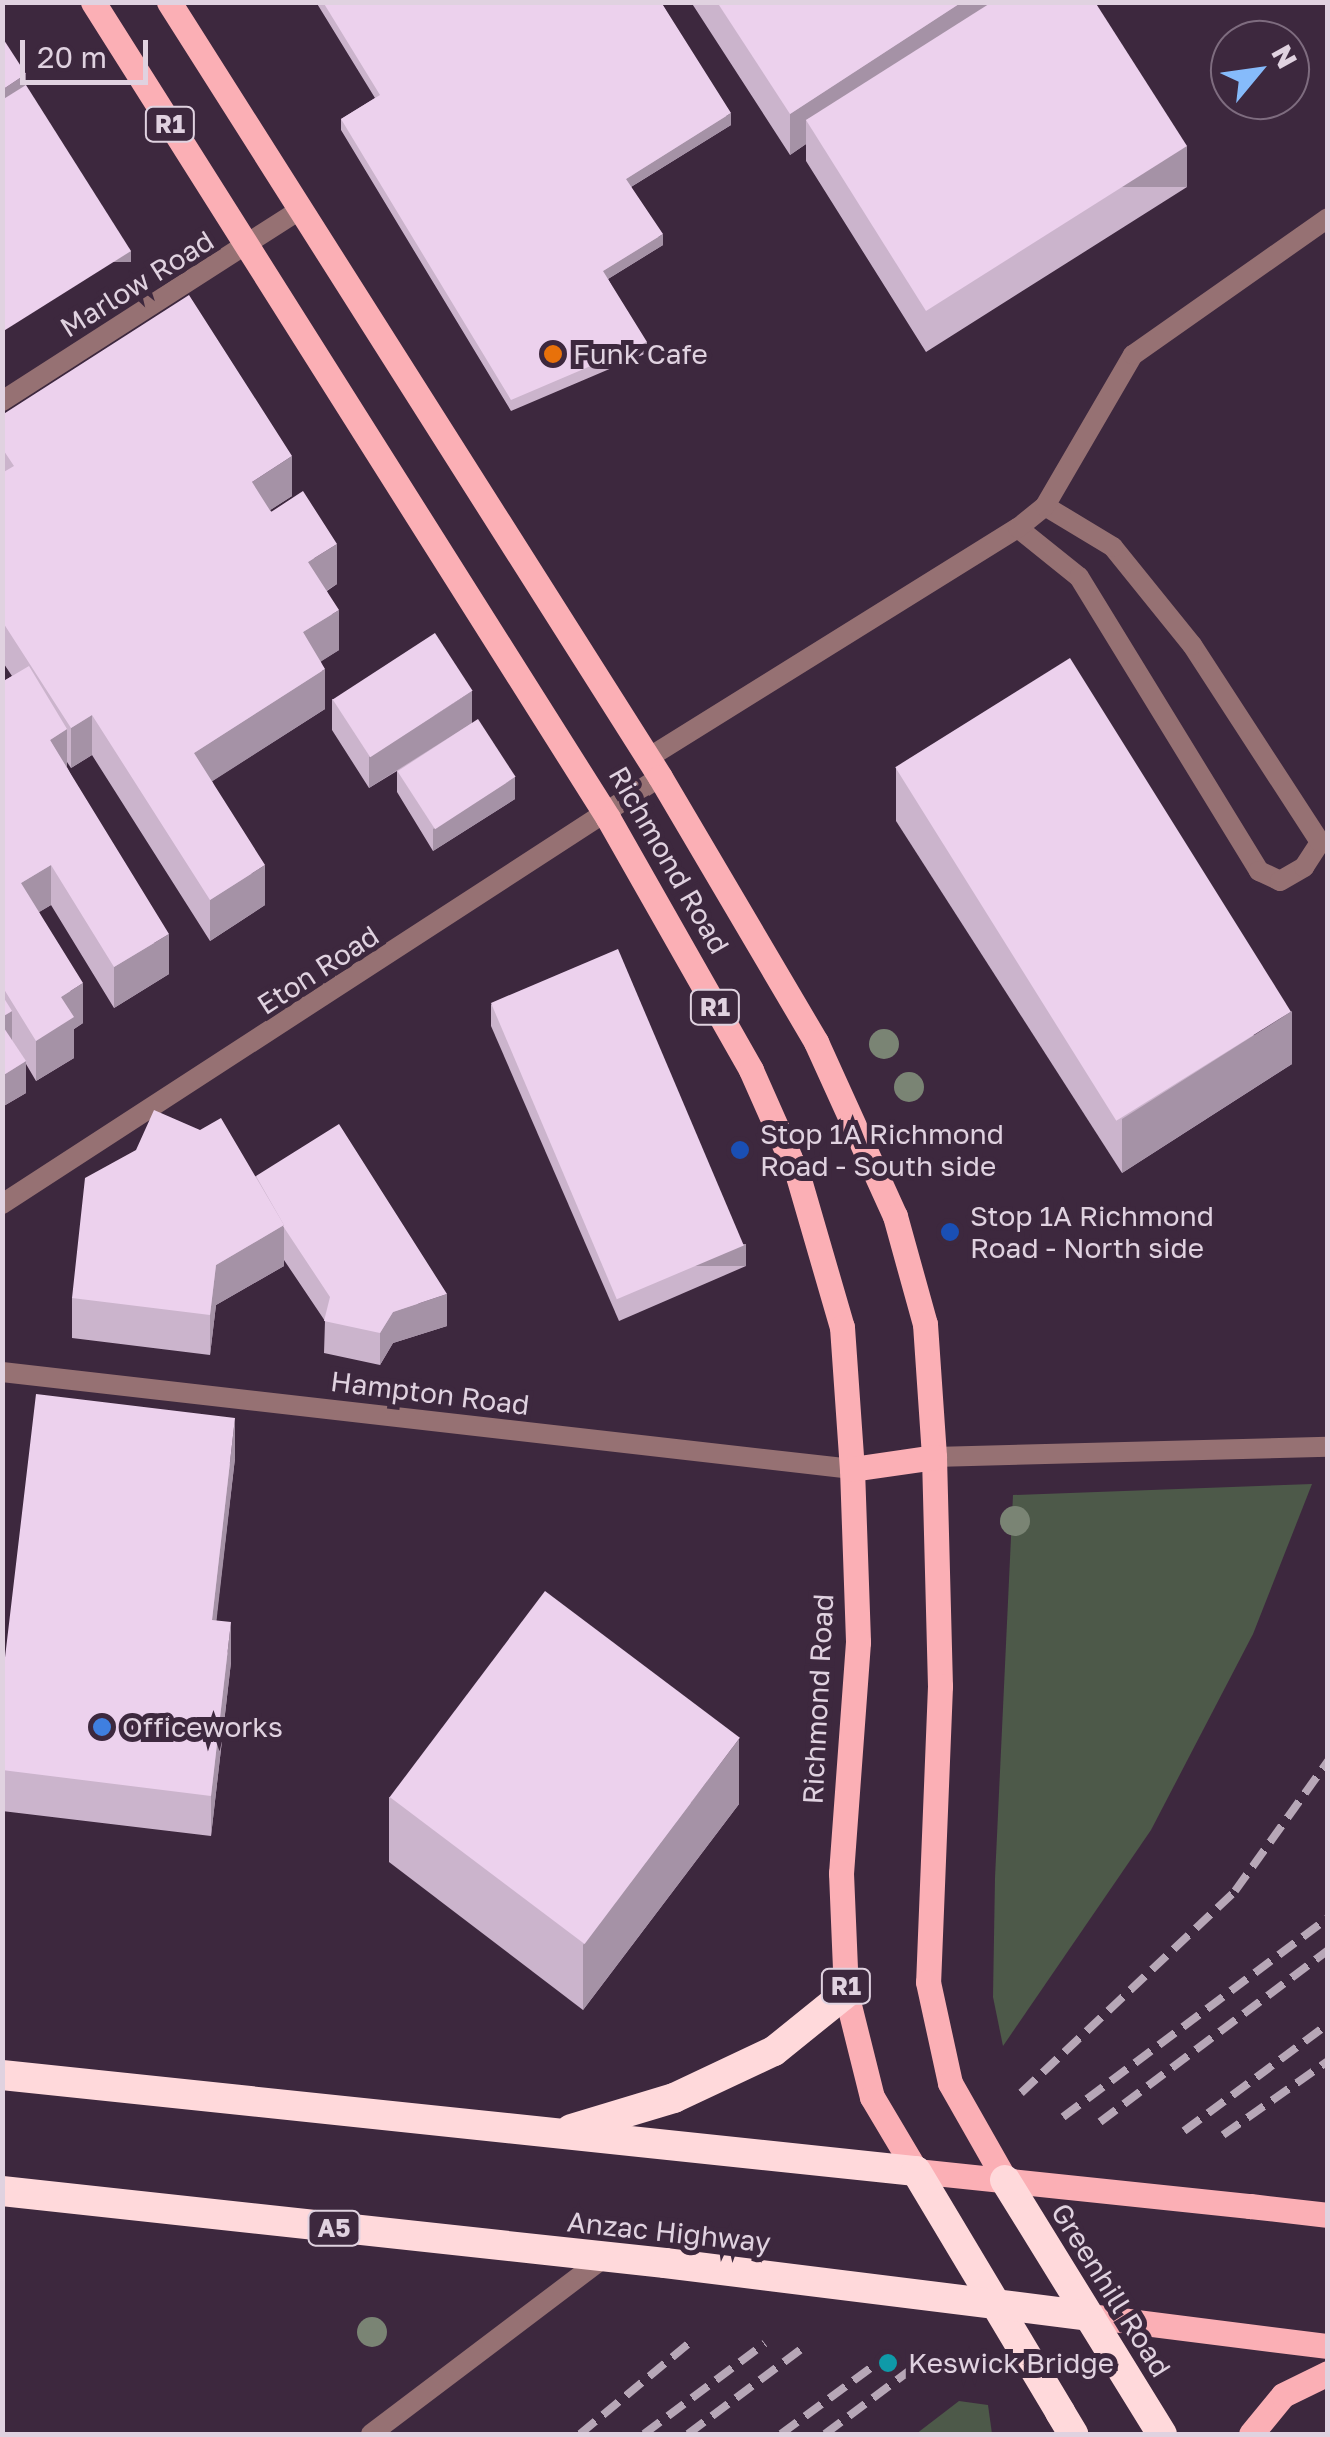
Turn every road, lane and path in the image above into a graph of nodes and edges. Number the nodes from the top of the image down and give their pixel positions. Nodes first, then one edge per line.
1 (93, 2) edge
2 (169, 2) edge
3 (298, 211) junction
4 (1328, 218) edge
5 (248, 246) junction
6 (2, 401) edge
7 (1045, 506) junction
8 (1018, 528) junction
9 (654, 768) junction
10 (608, 818) junction
11 (2, 1204) edge
12 (2, 1372) edge
13 (1328, 1447) edge
14 (934, 1457) junction
15 (852, 1469) junction
16 (846, 1993) junction
17 (2, 2076) edge
18 (559, 2133) junction
19 (916, 2171) junction
20 (1005, 2180) junction
21 (2, 2192) edge
22 (1328, 2214) edge
23 (605, 2257) junction
24 (996, 2304) junction
25 (1089, 2316) junction
26 (1328, 2346) edge
27 (1328, 2373) edge
28 (1067, 2423) edge
29 (371, 2434) edge
30 (1162, 2434) edge
31 (1251, 2434) edge

1 - 5 main road, Richmond Road / R1
2 - 3 main road, Richmond Road / R1
3 - 5 street, Marlow Road
3 - 9 main road, Richmond Road / R1
4 - 7 street
5 - 6 street, Marlow Road
5 - 10 main road, Richmond Road / R1
7 - 8 street, Eton Road
7 - 8 street
8 - 9 street, Eton Road
9 - 10 street, Eton Road
9 - 14 main road, Richmond Road / R1
10 - 11 street, Eton Road
10 - 15 main road, Richmond Road / R1
12 - 15 street, Hampton Road
13 - 14 street
14 - 15 main road
14 - 20 main road, Richmond Road / R1, bridge
15 - 16 main road, Richmond Road / R1
16 - 18 highway
16 - 19 main road, Richmond Road / R1
17 - 18 highway
18 - 19 highway
19 - 20 main road, bridge
19 - 24 highway, Richmond Road / R1, bridge
20 - 22 main road, bridge
20 - 25 highway, Greenhill Road / R1, bridge
21 - 23 highway, Anzac Highway / A5
23 - 24 highway, Anzac Highway / A5, bridge
23 - 29 street
24 - 25 highway, Anzac Highway / A5, bridge
24 - 28 highway, R1, bridge
25 - 26 main road, Anzac Highway
25 - 30 highway, Greenhill Road / R1
27 - 31 main road

